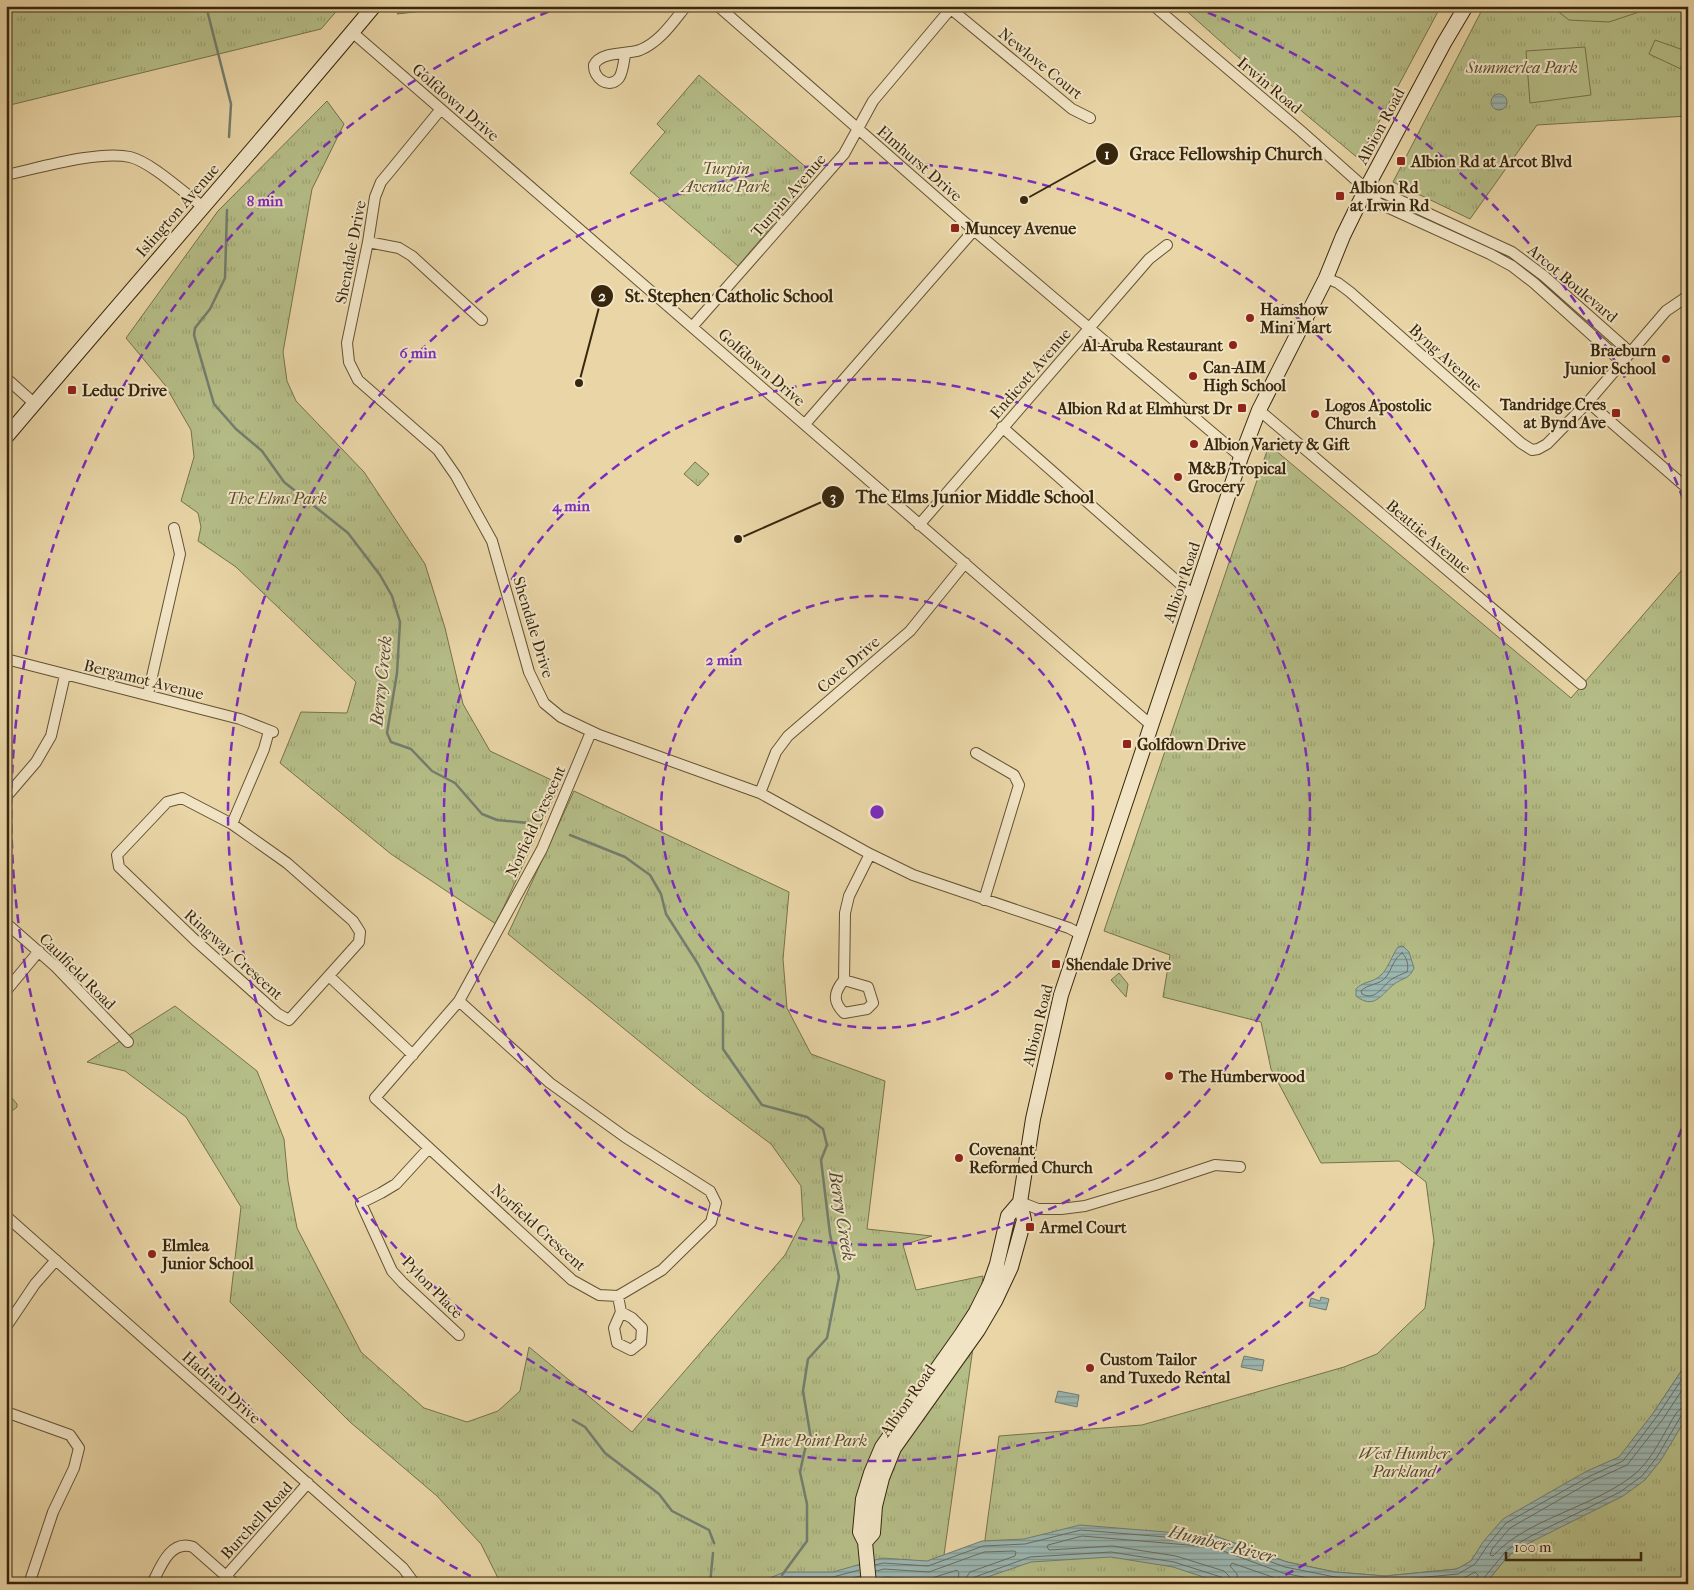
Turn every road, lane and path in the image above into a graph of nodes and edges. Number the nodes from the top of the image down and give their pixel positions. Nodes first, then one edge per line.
1 (374, 6) edge
2 (686, 6) edge
3 (718, 6) edge
4 (1154, 6) edge
5 (1466, 6) edge
6 (952, 7) edge
7 (352, 32) junction
8 (625, 54) dead end
9 (441, 109) junction
10 (1090, 118) dead end
11 (858, 128) junction
12 (6, 175) edge
13 (1366, 189) junction
14 (202, 206) junction
15 (974, 230) junction
16 (368, 242) junction
17 (1167, 245) dead end
18 (1326, 278) junction
19 (1688, 296) edge
20 (482, 320) dead end
21 (692, 327) junction
22 (1090, 328) junction
23 (1631, 353) junction
24 (1622, 362) junction
25 (6, 378) edge
26 (1588, 402) junction
27 (35, 404) junction
28 (1259, 410) junction
29 (805, 424) junction
30 (1002, 428) junction
31 (6, 437) edge
32 (1241, 457) junction
33 (1688, 489) edge
34 (919, 525) junction
35 (174, 528) dead end
36 (965, 563) junction
37 (1194, 596) junction
38 (6, 659) edge
39 (66, 675) junction
40 (1580, 684) dead end
41 (148, 694) junction
42 (1151, 725) junction
43 (591, 732) junction
44 (976, 753) dead end
45 (760, 793) junction
46 (6, 797) edge
47 (232, 824) junction
48 (870, 854) junction
49 (984, 900) junction
50 (6, 923) edge
51 (1082, 935) junction
52 (39, 951) junction
53 (329, 976) junction
54 (844, 980) dead end
55 (6, 991) edge
56 (459, 1000) junction
57 (128, 1042) dead end
58 (413, 1055) junction
59 (429, 1148) junction
60 (1240, 1166) dead end
61 (1020, 1202) junction
62 (6, 1216) edge
63 (56, 1260) junction
64 (618, 1296) junction
65 (621, 1312) dead end
66 (6, 1327) edge
67 (458, 1335) dead end
68 (6, 1412) edge
69 (308, 1484) junction
70 (226, 1576) junction
71 (29, 1584) edge
72 (152, 1584) edge
73 (235, 1584) edge
74 (415, 1584) edge
75 (869, 1584) edge

1 - 7 main road, Islington Avenue
2 - 8 street
3 - 11 street, Elmhurst Drive
4 - 13 street, Irwin Road
5 - 13 main road, Albion Road
6 - 10 street, Newlove Court
6 - 11 street, Turpin Avenue
7 - 9 street, Golfdown Drive
7 - 14 main road, Islington Avenue
9 - 16 street, Shendale Drive
9 - 21 street, Golfdown Drive
11 - 15 street, Elmhurst Drive
11 - 21 street, Turpin Avenue
12 - 14 street
13 - 18 main road, Albion Road
13 - 23 street, Arcot Boulevard
13 - 24 street, Arcot Boulevard
14 - 27 main road, Islington Avenue
15 - 22 street, Elmhurst Drive
15 - 29 street
16 - 20 street
16 - 43 street, Shendale Drive
17 - 22 street, Endicott Avenue
18 - 26 street, Byng Avenue
18 - 28 main road, Albion Road
19 - 23 street
21 - 29 street, Golfdown Drive
22 - 30 street, Endicott Avenue
22 - 32 street, Elmhurst Drive
23 - 24 street
24 - 26 street
25 - 27 street
26 - 33 street
27 - 31 main road, Islington Avenue
28 - 32 main road, Albion Road
28 - 40 street, Beattie Avenue
29 - 34 street, Golfdown Drive
30 - 34 street, Endicott Avenue
30 - 37 street
32 - 37 main road, Albion Road
34 - 36 street, Golfdown Drive
35 - 41 street
36 - 42 street, Golfdown Drive
36 - 45 street, Cove Drive
37 - 42 main road, Albion Road
38 - 39 street, Bergamot Avenue
39 - 41 street, Bergamot Avenue
39 - 46 street
41 - 47 street, Bergamot Avenue
42 - 51 main road, Albion Road
43 - 45 street, Shendale Drive
43 - 56 street, Norfield Crescent
44 - 49 street
45 - 48 street, Shendale Drive
47 - 53 street, Ringway Crescent
47 - 53 street, Ringway Crescent
48 - 49 street, Shendale Drive
48 - 54 street
49 - 51 street, Shendale Drive
50 - 52 street, Caulfield Road
51 - 61 main road, Albion Road
52 - 55 street
52 - 57 street, Caulfield Road
53 - 58 street
56 - 58 street, Norfield Crescent
56 - 64 street
58 - 59 street, Norfield Crescent
59 - 64 street, Norfield Crescent
59 - 67 street, Pylon Place
60 - 61 street
61 - 75 main road, Albion Road
62 - 63 street, Hadrian Drive
63 - 66 street
63 - 69 street, Hadrian Drive
64 - 65 street
68 - 71 street
69 - 70 street, Burchell Road
69 - 74 street, Hadrian Drive
70 - 72 street
70 - 73 street

